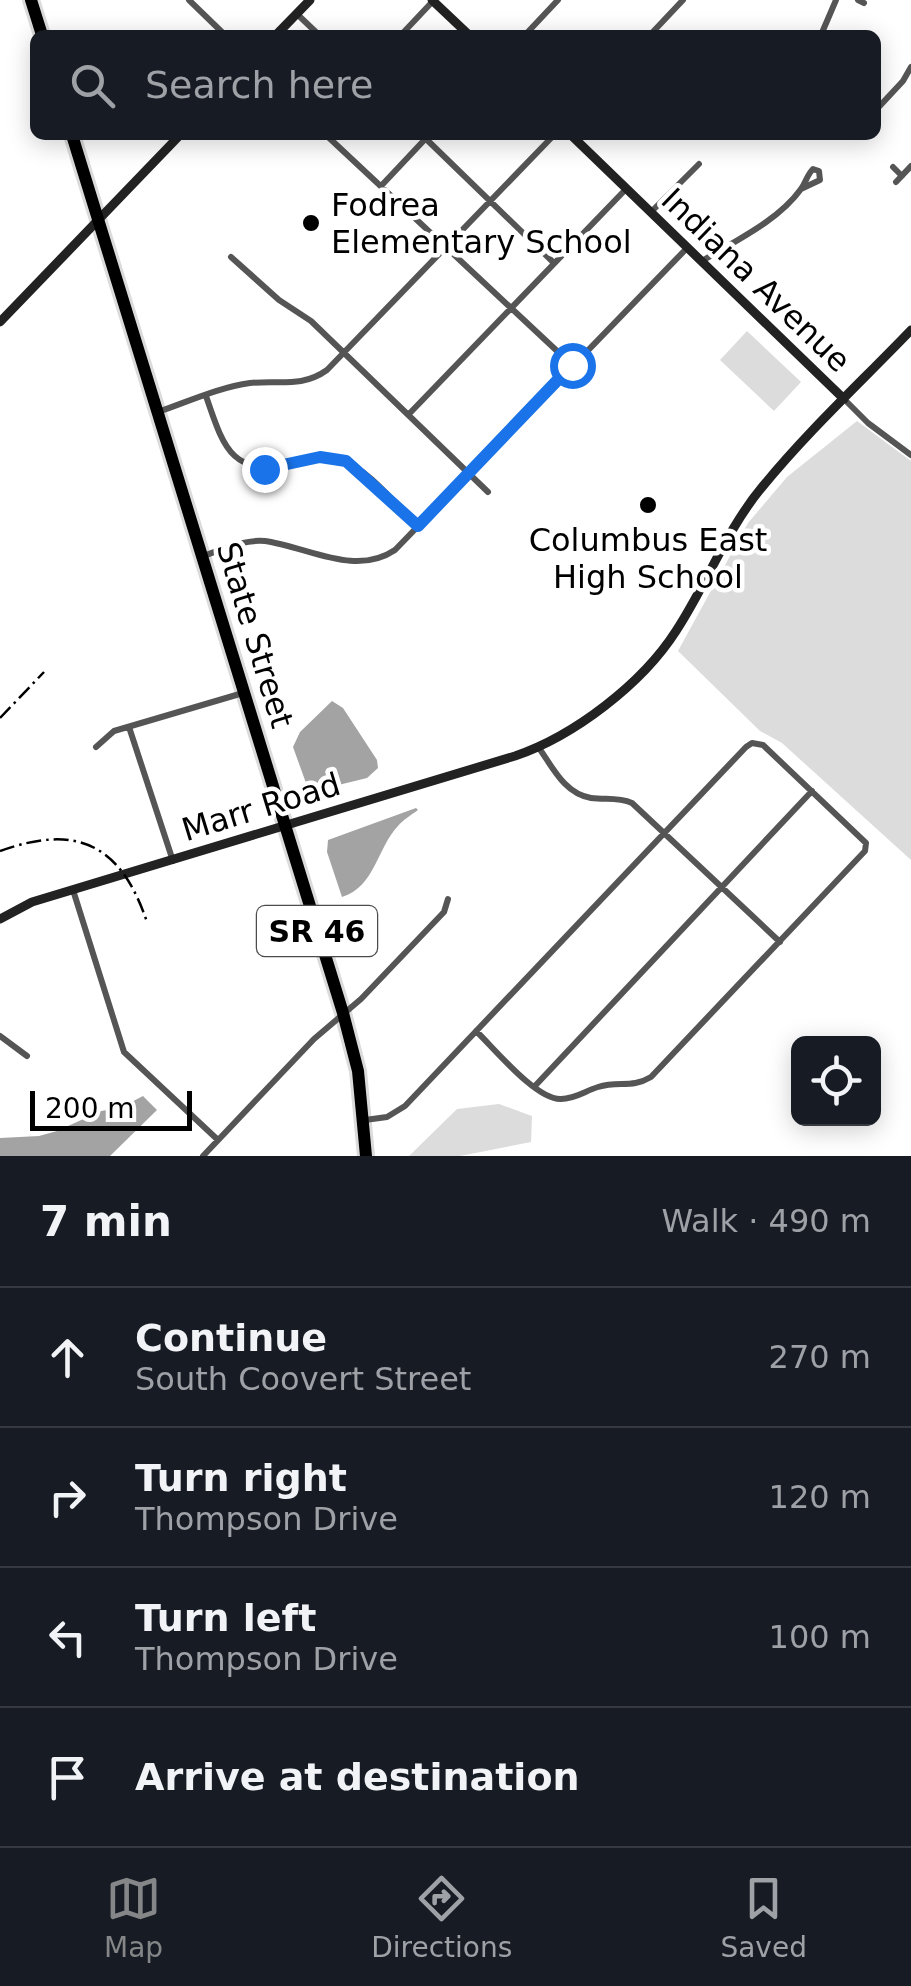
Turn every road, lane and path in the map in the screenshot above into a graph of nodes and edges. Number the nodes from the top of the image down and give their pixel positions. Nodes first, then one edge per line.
1 (31, 0) edge
2 (189, 0) edge
3 (310, 0) edge
4 (433, 0) edge
5 (558, 0) edge
6 (836, 0) edge
7 (677, 2) edge
8 (297, 14) junction
9 (40, 30) edge
10 (220, 30) edge
11 (281, 30) edge
12 (314, 30) edge
13 (406, 30) edge
14 (464, 30) edge
15 (530, 30) edge
16 (654, 30) edge
17 (823, 30) edge
18 (911, 67) edge
19 (881, 105) edge
20 (73, 140) edge
21 (175, 140) edge
22 (331, 140) edge
23 (422, 140) edge
24 (430, 140) edge
25 (549, 140) edge
26 (576, 140) edge
27 (698, 164) dead end
28 (911, 166) edge
29 (892, 167) dead end
30 (381, 186) junction
31 (801, 189) dead end
32 (626, 190) junction
33 (490, 201) junction
34 (650, 213) junction
35 (97, 221) junction
36 (447, 246) junction
37 (687, 248) junction
38 (231, 257) dead end
39 (701, 262) junction
40 (554, 263) junction
41 (512, 308) junction
42 (0, 322) edge
43 (911, 330) edge
44 (344, 352) junction
45 (572, 365) junction
46 (206, 396) junction
47 (844, 400) junction
48 (157, 412) junction
49 (409, 414) junction
50 (911, 455) edge
51 (470, 472) junction
52 (488, 492) dead end
53 (418, 526) junction
54 (202, 556) junction
55 (244, 693) junction
56 (129, 727) junction
57 (96, 747) dead end
58 (539, 748) junction
59 (812, 791) junction
60 (284, 826) junction
61 (664, 833) junction
62 (173, 861) junction
63 (722, 888) junction
64 (73, 890) junction
65 (448, 899) dead end
66 (0, 918) edge
67 (780, 942) junction
68 (343, 1013) junction
69 (476, 1031) junction
70 (0, 1036) edge
71 (28, 1056) dead end
72 (534, 1087) junction
73 (365, 1120) junction
74 (218, 1140) junction
75 (203, 1156) edge
76 (366, 1156) edge

1 - 9 highway
2 - 10 street
3 - 8 street
4 - 13 street
4 - 14 street
5 - 15 street
6 - 17 street
7 - 16 street
8 - 11 street
8 - 12 street
18 - 19 street
20 - 35 highway, State Street / SR 46
21 - 35 street
22 - 30 street
23 - 30 street
24 - 33 street
25 - 33 street
26 - 32 street, Indiana Avenue
27 - 34 street
28 - 29 street
30 - 36 street
31 - 39 street
32 - 34 street, Indiana Avenue
32 - 40 street
33 - 36 street
33 - 40 street
34 - 37 street, Indiana Avenue
35 - 42 street
35 - 48 highway, State Street / SR 46
36 - 41 street
36 - 44 street
37 - 39 street, Indiana Avenue
37 - 45 street
38 - 44 street
39 - 47 street, Indiana Avenue
40 - 41 street
41 - 45 street
41 - 49 street
43 - 47 street, Marr Road
44 - 46 street
44 - 49 street
45 - 51 street
46 - 48 street
46 - 53 street
47 - 50 street, Indiana Avenue
47 - 58 street, Marr Road
48 - 54 highway, State Street / SR 46
49 - 51 street
51 - 52 street
51 - 53 street
53 - 54 street
54 - 55 highway, State Street / SR 46
55 - 56 street
55 - 60 highway, State Street / SR 46
56 - 57 street
56 - 62 street
58 - 60 street, Marr Road
58 - 61 street
59 - 61 street
59 - 63 street
59 - 67 street
60 - 62 street, Marr Road
60 - 68 highway, State Street / SR 46
61 - 63 street
61 - 69 street
62 - 64 street, Marr Road
63 - 67 street
63 - 72 street
64 - 66 street, Marr Road
64 - 74 street
65 - 68 street
67 - 72 street
68 - 73 highway, State Street / SR 46
68 - 74 street
69 - 72 street
69 - 73 street
70 - 71 street
73 - 76 highway, State Street / SR 46
74 - 75 street

